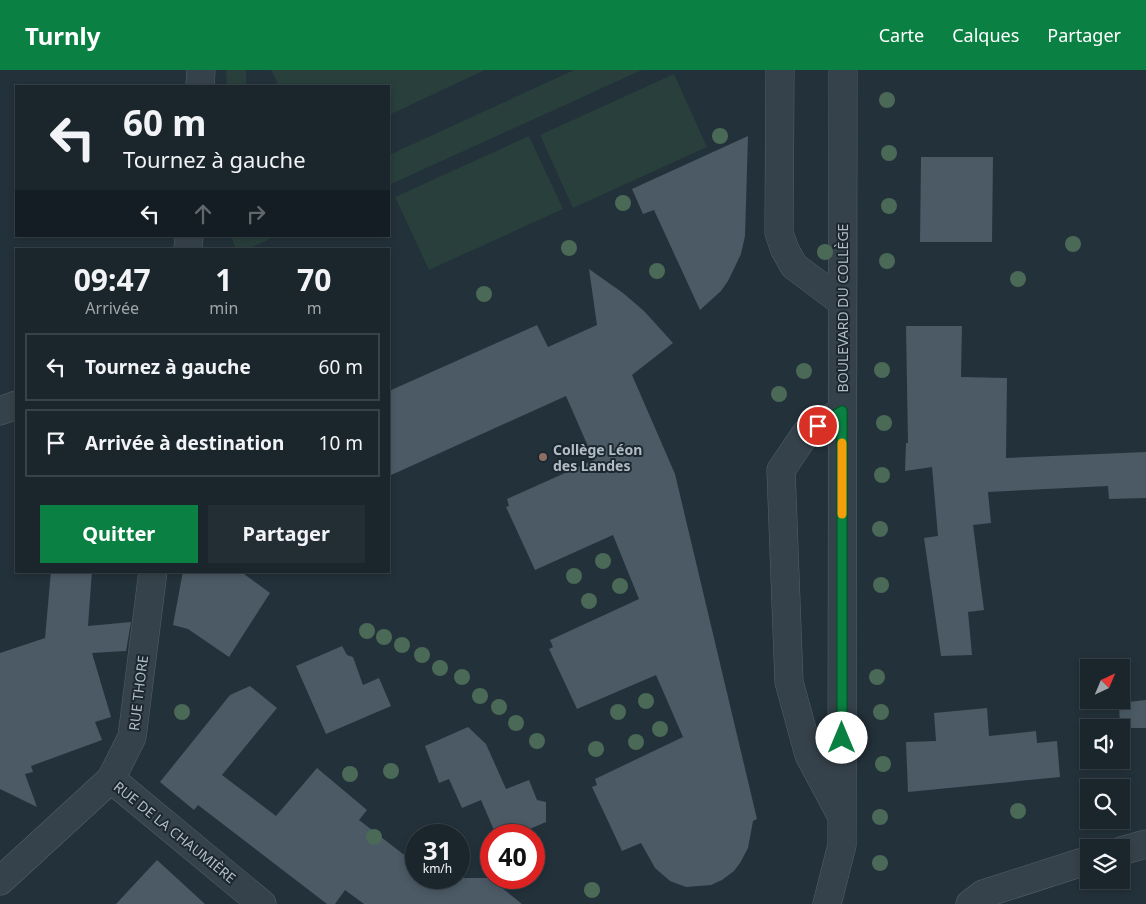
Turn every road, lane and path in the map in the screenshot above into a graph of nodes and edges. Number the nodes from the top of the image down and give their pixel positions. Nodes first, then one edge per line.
1 (201, 70) edge
2 (780, 70) edge
3 (843, 70) edge
4 (200, 85) edge
5 (842, 302) junction
6 (15, 405) edge
7 (0, 411) edge
8 (842, 411) junction
9 (153, 573) edge
10 (111, 779) junction
11 (841, 815) junction
12 (1146, 844) edge
13 (1130, 848) edge
14 (1080, 863) edge
15 (0, 881) edge
16 (262, 904) edge
17 (827, 904) edge
18 (970, 904) edge

1 - 4 street
2 - 5 street
3 - 5 street, BOULEVARD DU COLLÈGE
5 - 8 street, BOULEVARD DU COLLÈGE
6 - 7 street
8 - 11 street, BOULEVARD DU COLLÈGE
8 - 11 street
9 - 10 street, RUE THORE
10 - 15 street, RUE THORE
10 - 16 street, RUE DE LA CHAUMIÈRE
11 - 17 street, BOULEVARD DU COLLÈGE
12 - 13 street
14 - 18 street

